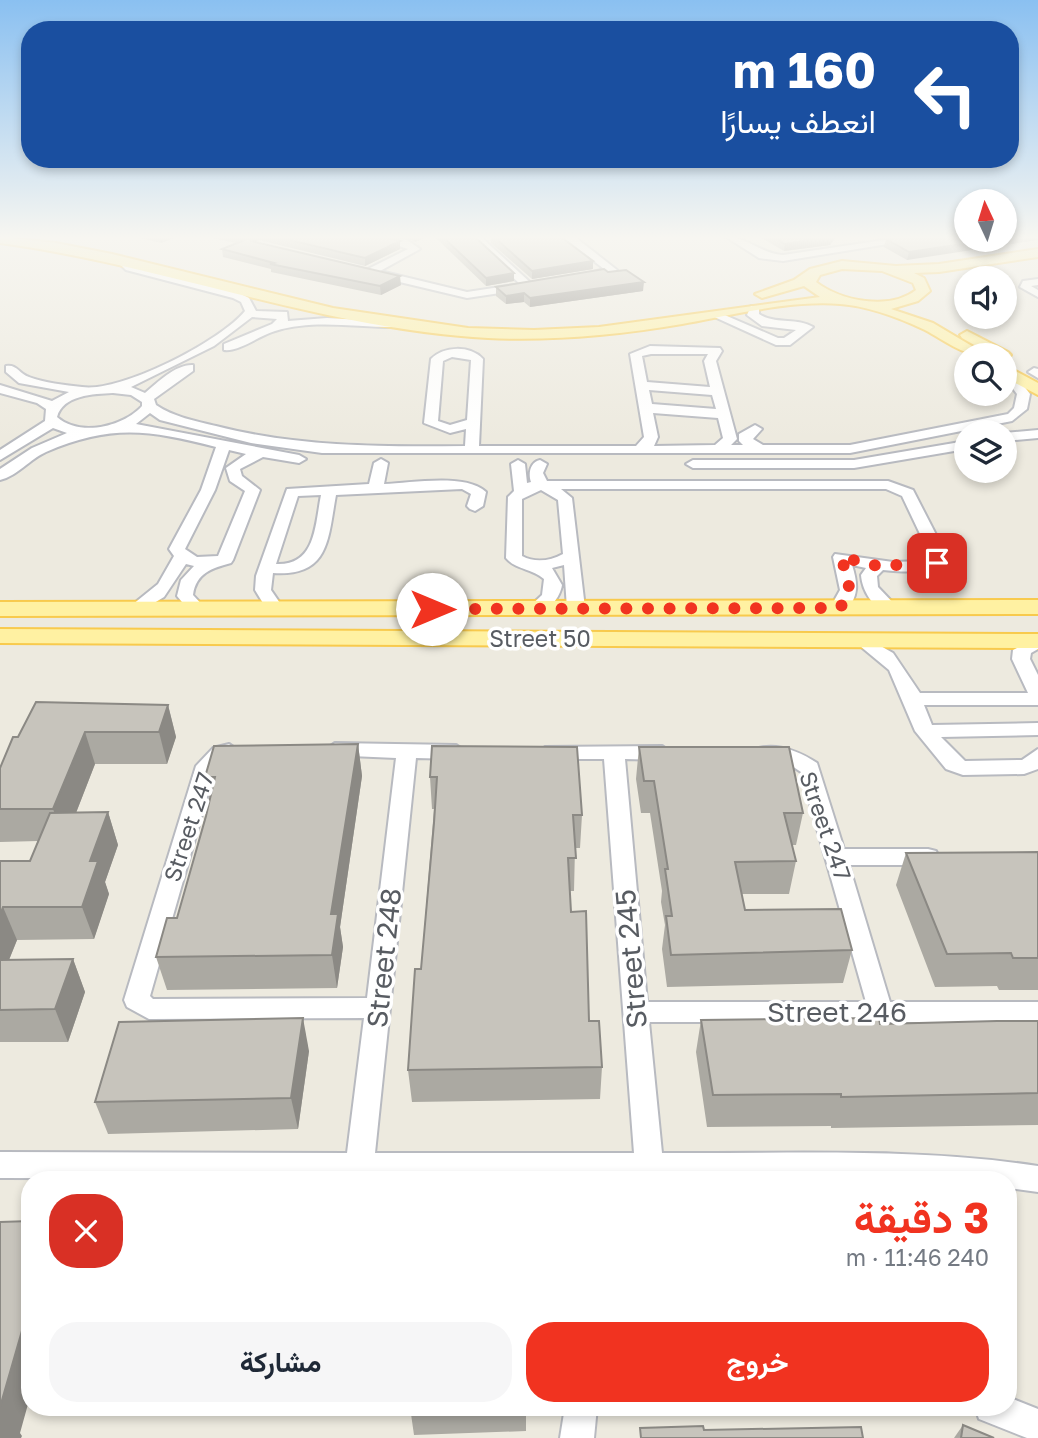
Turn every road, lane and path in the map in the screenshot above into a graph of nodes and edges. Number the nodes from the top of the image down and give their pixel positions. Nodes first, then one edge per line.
1 (248, 304) edge
2 (294, 304) edge
3 (357, 304) edge
4 (696, 304) edge
5 (807, 304) edge
6 (859, 304) edge
7 (924, 304) edge
8 (755, 308) junction
9 (250, 314) junction
10 (716, 315) junction
11 (613, 317) junction
12 (278, 324) junction
13 (393, 324) junction
14 (533, 333) junction
15 (957, 343) edge
16 (974, 343) edge
17 (1017, 367) edge
18 (10, 369) dead end
19 (1017, 373) edge
20 (1037, 374) edge
21 (1017, 383) edge
22 (641, 384) junction
23 (0, 389) edge
24 (113, 389) junction
25 (1038, 390) edge
26 (89, 391) junction
27 (718, 391) junction
28 (148, 402) junction
29 (646, 408) junction
30 (1038, 412) edge
31 (724, 414) junction
32 (53, 415) junction
33 (1012, 417) junction
34 (472, 423) junction
35 (114, 428) junction
36 (450, 429) junction
37 (755, 429) dead end
38 (86, 431) junction
39 (223, 447) junction
40 (954, 447) edge
41 (449, 451) junction
42 (472, 451) junction
43 (638, 451) junction
44 (718, 451) junction
45 (258, 454) junction
46 (0, 456) edge
47 (755, 460) junction
48 (381, 463) junction
49 (518, 464) junction
50 (540, 464) junction
51 (0, 476) edge
52 (244, 483) junction
53 (755, 484) junction
54 (543, 485) junction
55 (591, 485) junction
56 (208, 489) junction
57 (375, 490) junction
58 (329, 491) junction
59 (521, 492) junction
60 (565, 498) junction
61 (475, 506) dead end
62 (182, 556) junction
63 (568, 557) junction
64 (209, 562) junction
65 (532, 564) junction
66 (878, 566) junction
67 (266, 568) junction
68 (1038, 607) edge
69 (576, 608) junction
70 (839, 608) junction
71 (889, 608) junction
72 (1, 609) edge
73 (136, 609) junction
74 (197, 609) junction
75 (275, 609) junction
76 (536, 609) junction
77 (0, 636) edge
78 (863, 641) junction
79 (1038, 641) edge
80 (1033, 677) edge
81 (1038, 696) edge
82 (912, 699) junction
83 (1038, 729) edge
84 (925, 731) junction
85 (254, 749) edge
86 (309, 750) edge
87 (407, 751) junction
88 (476, 752) edge
89 (531, 752) edge
90 (614, 753) junction
91 (681, 753) edge
92 (749, 753) edge
93 (1038, 756) edge
94 (837, 857) junction
95 (944, 857) edge
96 (379, 1008) junction
97 (636, 1012) junction
98 (881, 1012) junction
99 (1038, 1012) edge
100 (360, 1163) junction
101 (0, 1165) edge
102 (649, 1166) junction
103 (164, 1171) edge
104 (210, 1171) edge
105 (795, 1171) edge
106 (1017, 1176) edge
107 (1038, 1179) edge
108 (579, 1416) edge
109 (1013, 1416) edge
110 (1038, 1426) edge
111 (577, 1438) edge

1 - 9 street
2 - 13 main road
3 - 11 main road
4 - 11 main road
5 - 8 main road
6 - 15 main road
7 - 16 main road
8 - 10 main road
8 - 10 street
9 - 12 street
9 - 24 street
10 - 14 main road
11 - 14 main road
12 - 13 street
12 - 28 street
13 - 14 main road
17 - 20 main road
18 - 26 street
19 - 25 main road
21 - 33 street
22 - 27 street
22 - 27 street
22 - 29 street
23 - 32 street
24 - 26 street
24 - 28 street
26 - 32 street
27 - 31 street
28 - 35 street
28 - 41 street
29 - 31 street
29 - 43 street
30 - 33 street
31 - 44 street
32 - 38 street
32 - 46 street
33 - 47 street
34 - 36 street
34 - 36 street
34 - 42 street
35 - 38 street
35 - 39 street
36 - 41 street
37 - 47 street
38 - 51 street
39 - 45 street
39 - 56 street
40 - 47 street
41 - 42 street
42 - 43 street
43 - 44 street
44 - 47 street
45 - 48 street
45 - 52 street
47 - 50 street
47 - 53 lane
48 - 49 street
48 - 57 street
49 - 50 street
49 - 59 street
50 - 54 street
52 - 56 street
52 - 64 lane
53 - 55 street
53 - 66 street
54 - 55 street
54 - 59 street
54 - 60 street
55 - 60 street
56 - 62 street
57 - 58 street
57 - 61 street
58 - 67 street
58 - 67 street
59 - 65 street
60 - 63 street
62 - 64 street
62 - 73 street
63 - 65 street
63 - 69 street
64 - 74 street
65 - 76 street
66 - 70 street
66 - 71 street
67 - 75 street
68 - 71 main road, Street 50
69 - 70 main road, Street 50
69 - 76 main road, Street 50
70 - 71 main road, Street 50
72 - 73 main road, Street 50
73 - 74 main road, Street 50
74 - 75 main road, Street 50
75 - 76 main road, Street 50
77 - 78 main road, Street 50
78 - 79 main road, Street 50
78 - 82 street
79 - 80 street
80 - 81 street
81 - 82 street
82 - 84 street
83 - 84 street
84 - 93 street
85 - 96 street, Street 247
86 - 87 street
87 - 88 street
87 - 96 street, Street 248
89 - 90 street
90 - 91 street
90 - 97 street, Street 245
92 - 94 street, Street 247
94 - 95 street
94 - 98 street, Street 247
96 - 100 street, Street 248
97 - 98 street, Street 246
97 - 102 street, Street 245
98 - 99 street, Street 246
100 - 102 street
100 - 104 street
101 - 103 street
102 - 105 street
106 - 107 street
108 - 111 street
109 - 110 street

